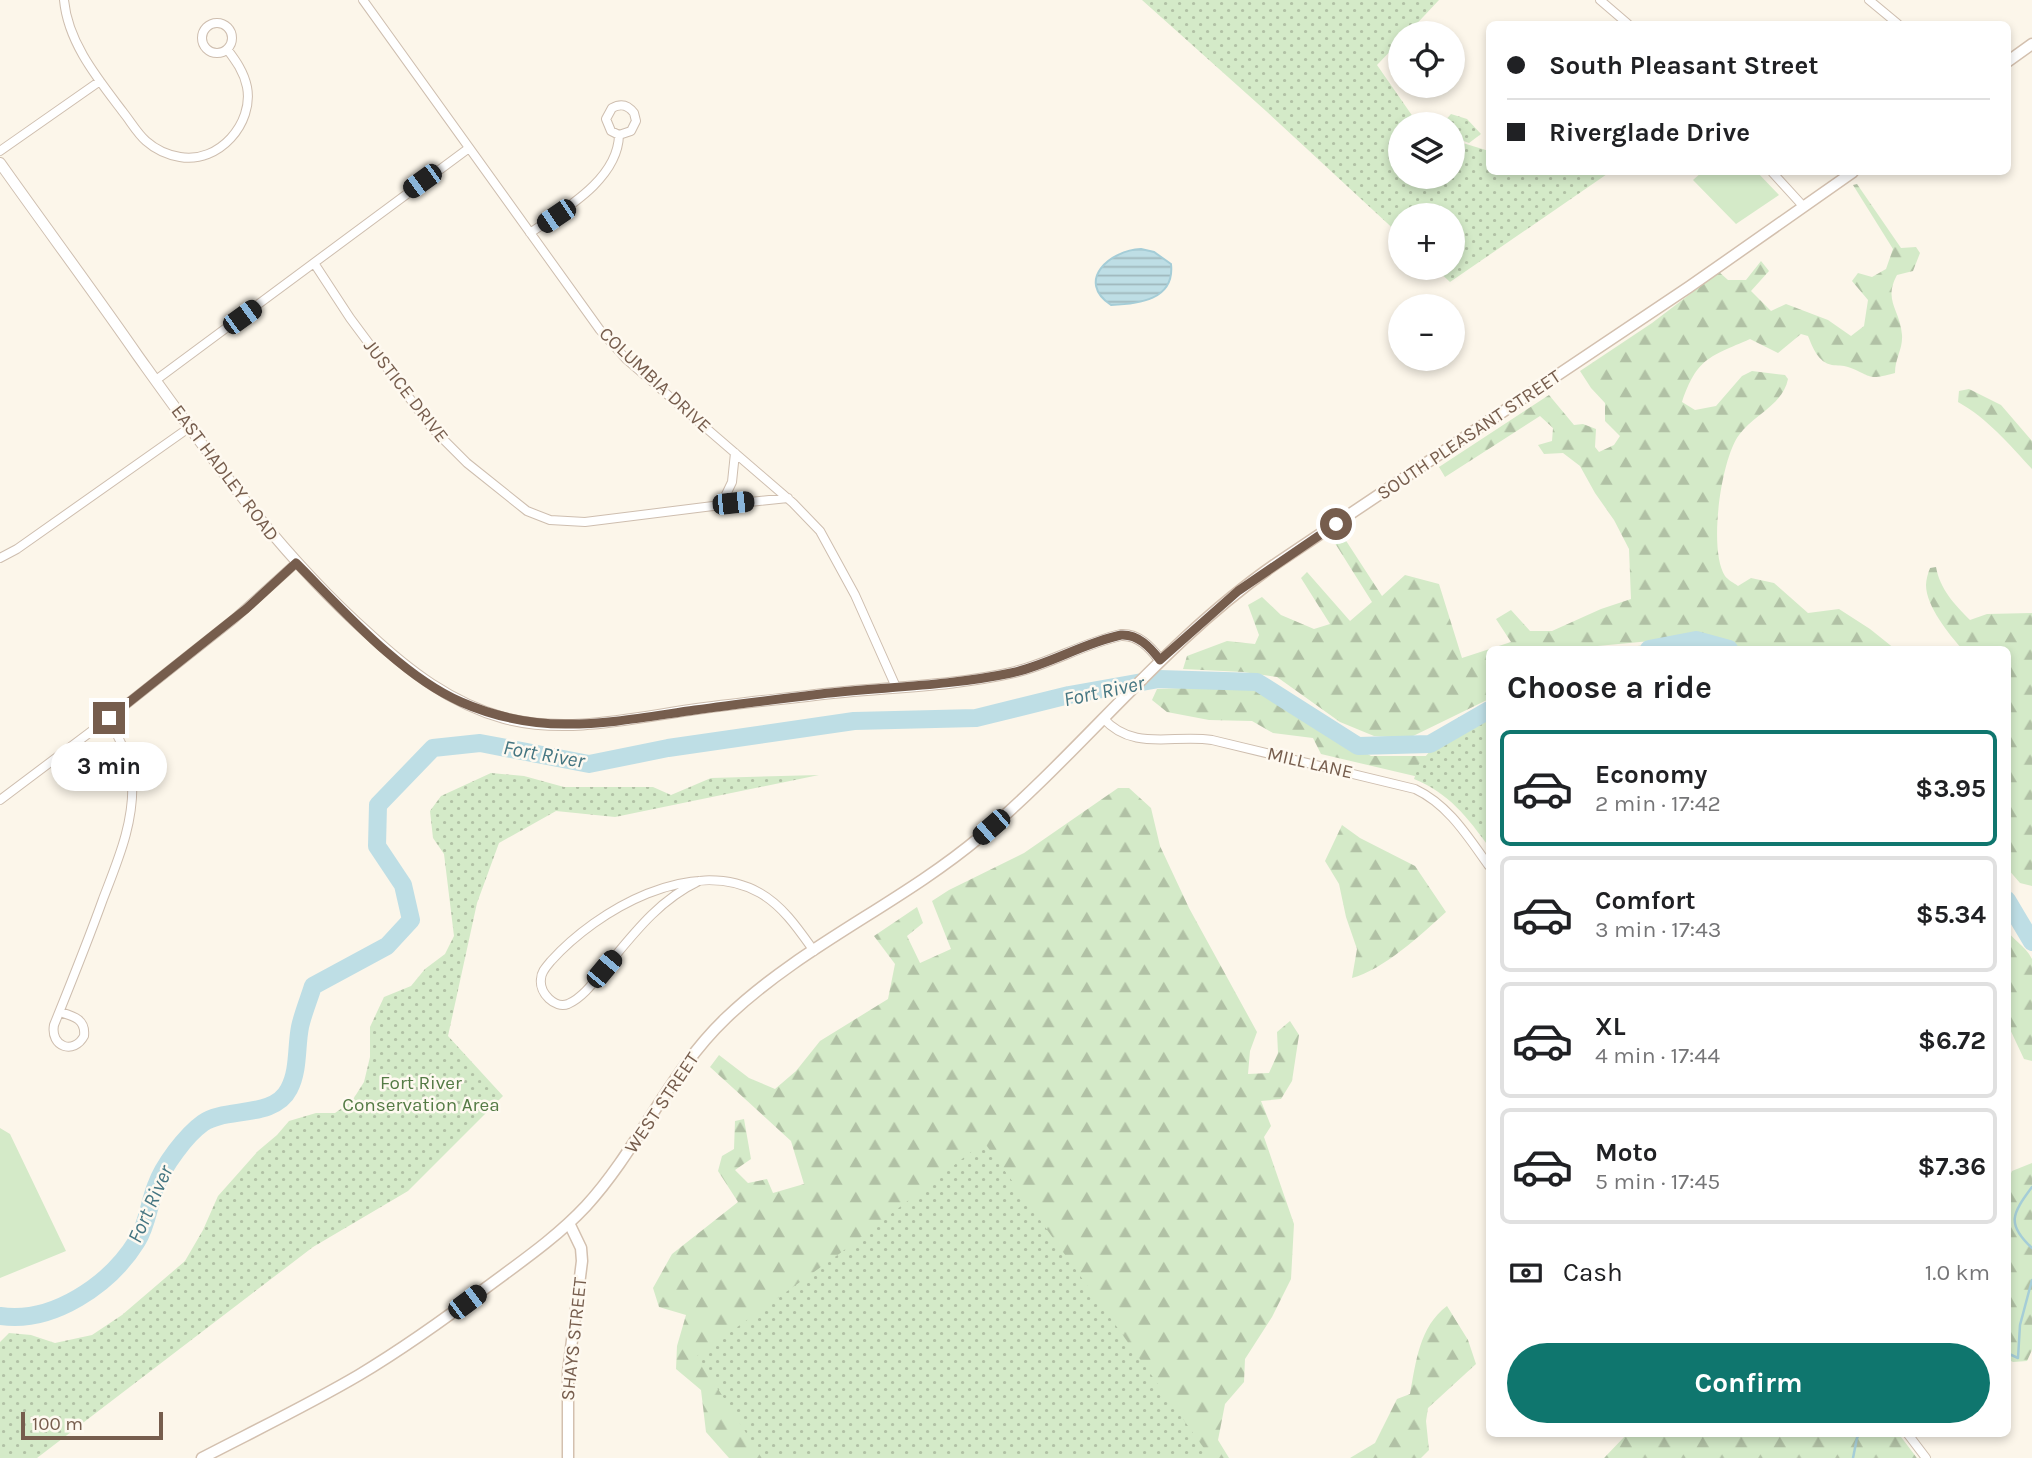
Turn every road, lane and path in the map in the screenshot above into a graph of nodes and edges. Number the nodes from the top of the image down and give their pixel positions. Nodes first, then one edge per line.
1 (64, 0) edge
2 (363, 0) edge
3 (1600, 0) edge
4 (1869, 0) edge
5 (1624, 21) edge
6 (1894, 21) edge
7 (2032, 44) edge
8 (227, 50) dead end
9 (2011, 59) edge
10 (100, 81) junction
11 (619, 135) dead end
12 (469, 148) junction
13 (0, 151) edge
14 (0, 163) edge
15 (1775, 175) edge
16 (1849, 175) edge
17 (1803, 206) junction
18 (530, 233) junction
19 (314, 263) junction
20 (156, 380) junction
21 (190, 427) junction
22 (735, 453) junction
23 (788, 498) junction
24 (721, 505) junction
25 (0, 558) edge
26 (296, 563) junction
27 (1160, 660) junction
28 (896, 687) junction
29 (109, 718) junction
30 (1102, 719) junction
31 (0, 800) edge
32 (1486, 862) edge
33 (699, 881) junction
34 (814, 951) junction
35 (60, 1012) junction
36 (569, 1223) junction
37 (1910, 1437) edge
38 (202, 1458) edge
39 (568, 1458) edge
40 (1926, 1458) edge

1 - 10 street
2 - 12 street, COLUMBIA DRIVE
3 - 5 street
4 - 6 street
7 - 9 main road
8 - 10 street
10 - 13 street
11 - 18 street
12 - 18 street, COLUMBIA DRIVE
12 - 19 street
14 - 20 street, EAST HADLEY ROAD
15 - 17 street
16 - 17 main road, SOUTH PLEASANT STREET
17 - 27 main road, SOUTH PLEASANT STREET
18 - 22 street, COLUMBIA DRIVE
19 - 20 street
19 - 24 street, JUSTICE DRIVE
20 - 21 street, EAST HADLEY ROAD
21 - 25 street
21 - 26 street, EAST HADLEY ROAD
22 - 23 street, COLUMBIA DRIVE
22 - 24 street
23 - 24 street, JUSTICE DRIVE
23 - 28 street, COLUMBIA DRIVE
26 - 28 street, EAST HADLEY ROAD
26 - 29 street
27 - 28 street, EAST HADLEY ROAD
27 - 30 main road, SOUTH PLEASANT STREET
29 - 31 street
29 - 35 street
30 - 32 street, MILL LANE
30 - 34 main road, WEST STREET
33 - 33 street
33 - 34 street
34 - 36 main road, WEST STREET
35 - 35 street
36 - 38 main road, WEST STREET
36 - 39 main road, SHAYS STREET
37 - 40 street

